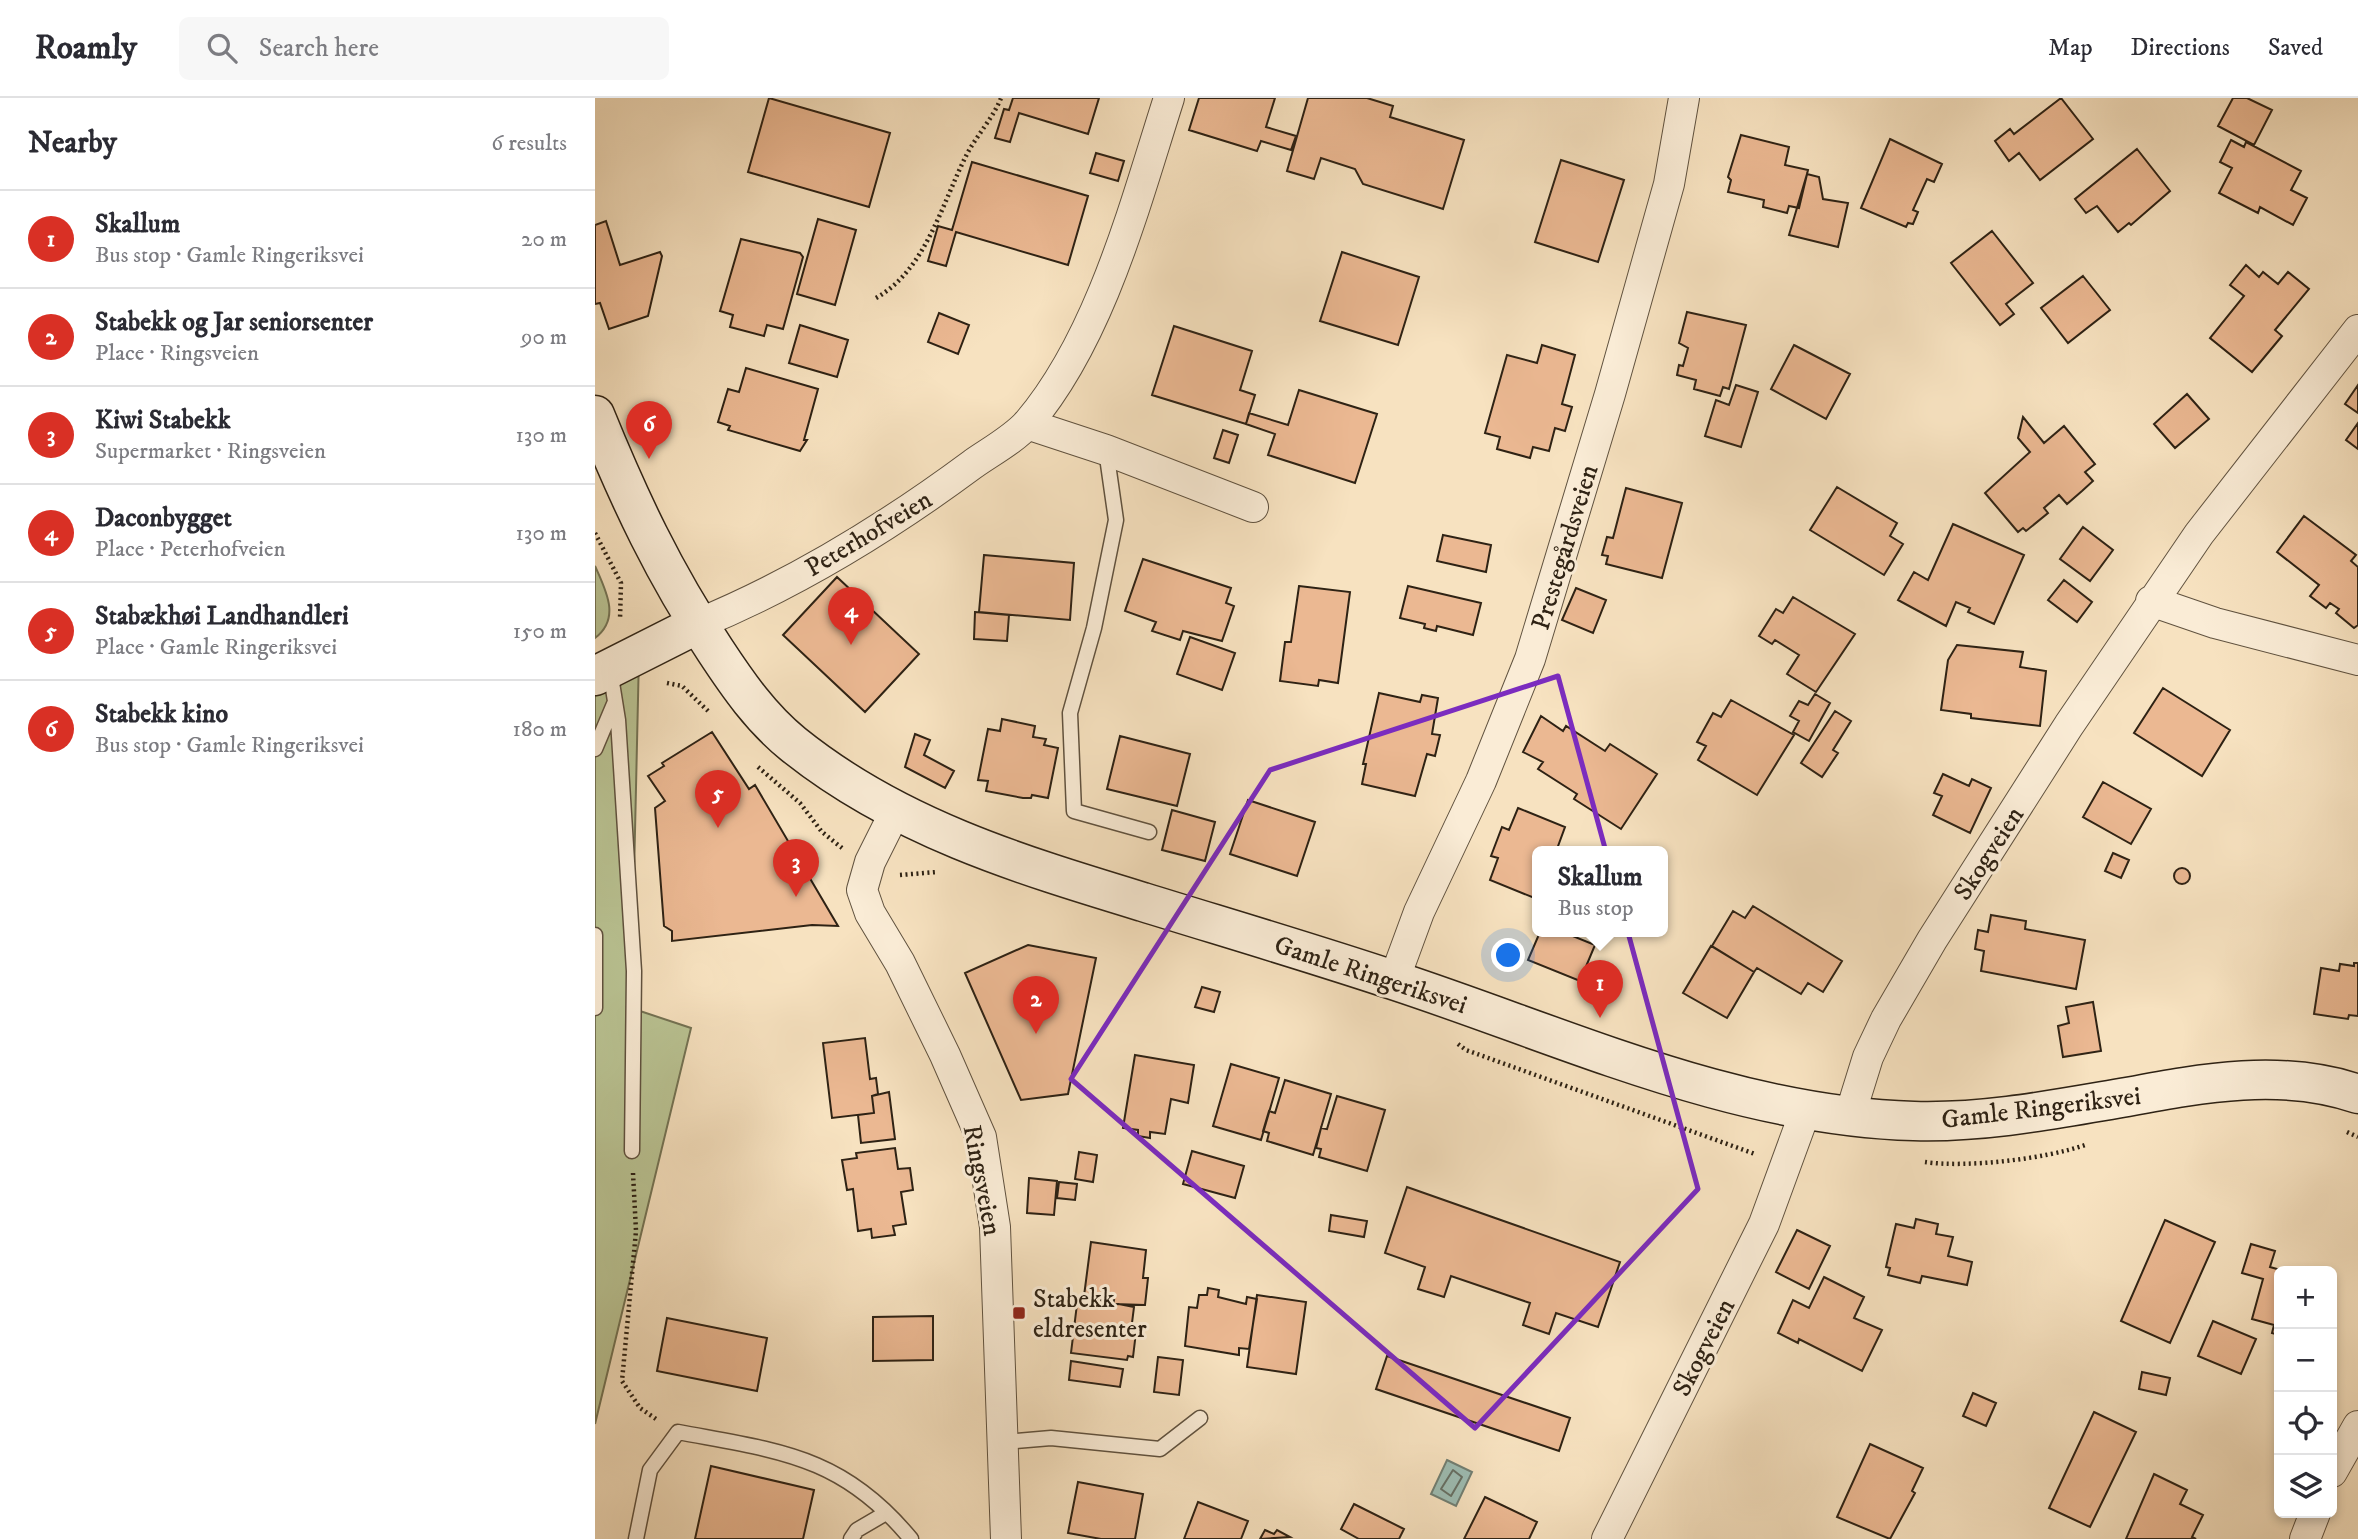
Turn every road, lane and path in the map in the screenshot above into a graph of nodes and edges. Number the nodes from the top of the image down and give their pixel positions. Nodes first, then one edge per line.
1 (1001, 98) edge
2 (1169, 98) edge
3 (1684, 98) edge
4 (876, 298) dead end
5 (2358, 330) edge
6 (595, 415) edge
7 (1027, 424) junction
8 (1106, 450) junction
9 (1253, 507) dead end
10 (595, 533) edge
11 (2151, 601) junction
12 (620, 623) dead end
13 (698, 624) junction
14 (2358, 660) edge
15 (607, 683) edge
16 (595, 749) edge
17 (895, 812) junction
18 (1149, 832) dead end
19 (595, 934) edge
20 (1394, 980) junction
21 (595, 1008) edge
22 (2358, 1094) edge
23 (1805, 1112) junction
24 (1849, 1118) junction
25 (632, 1151) joint
26 (1200, 1418) dead end
27 (2358, 1426) edge
28 (678, 1432) junction
29 (1003, 1443) junction
30 (2337, 1463) edge
31 (886, 1513) junction
32 (2313, 1518) edge
33 (636, 1539) edge
34 (851, 1539) edge
35 (911, 1539) edge
36 (1006, 1539) edge
37 (1607, 1539) edge
38 (2305, 1539) edge

1 - 4 path
2 - 7 street, Peterhofveien
3 - 20 street, Prestegårdsveien
5 - 11 street, Skogveien
6 - 13 main road, Gamle Ringeriksvei
7 - 8 street
7 - 13 street, Peterhofveien
8 - 9 street
8 - 18 lane
10 - 12 path
11 - 14 street
11 - 24 street, Skogveien
13 - 15 main road
13 - 17 main road, Gamle Ringeriksvei
15 - 16 lane
15 - 25 lane
17 - 20 main road, Gamle Ringeriksvei
17 - 29 street, Ringsveien
19 - 21 lane
20 - 23 main road, Gamle Ringeriksvei
22 - 24 main road, Gamle Ringeriksvei
23 - 24 main road, Gamle Ringeriksvei
23 - 37 street, Skogveien
25 - 28 path
26 - 29 lane
27 - 30 street
28 - 31 lane
28 - 33 lane
29 - 36 street, Ringsveien
31 - 34 lane
31 - 35 lane
32 - 38 street

